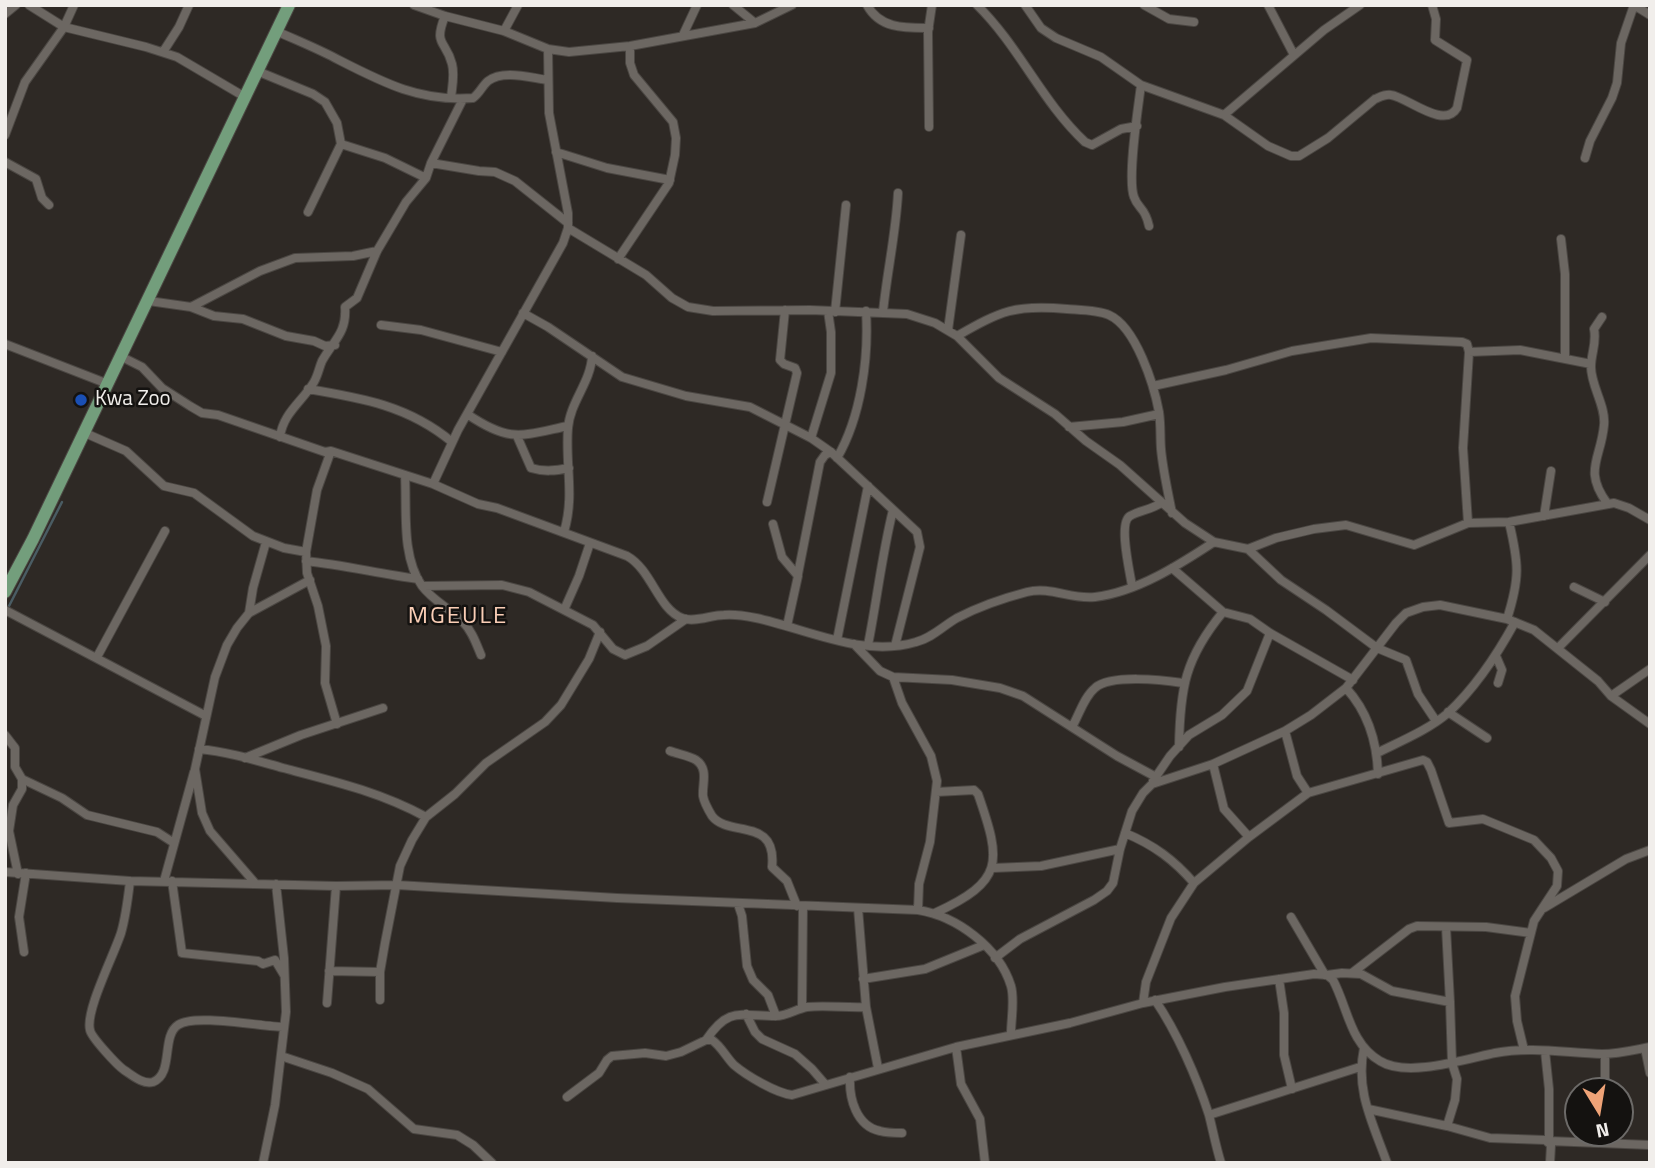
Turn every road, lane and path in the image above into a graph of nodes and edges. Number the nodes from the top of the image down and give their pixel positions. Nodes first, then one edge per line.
1 (16, 5) edge
2 (29, 5) edge
3 (74, 5) edge
4 (189, 5) edge
5 (289, 5) edge
6 (414, 5) edge
7 (518, 5) edge
8 (697, 5) edge
9 (733, 5) edge
10 (792, 5) edge
11 (867, 5) edge
12 (932, 5) edge
13 (977, 5) edge
14 (1025, 5) edge
15 (1144, 5) edge
16 (1268, 5) edge
17 (1360, 5) edge
18 (1432, 5) edge
19 (1634, 5) edge
20 (5, 14) edge
21 (1650, 15) edge
22 (445, 16) junction
23 (1194, 22) dead end
24 (755, 23) junction
25 (64, 27) junction
26 (929, 27) junction
27 (276, 31) junction
28 (504, 31) junction
29 (683, 35) junction
30 (630, 46) junction
31 (548, 49) junction
32 (163, 52) junction
33 (1294, 55) junction
34 (257, 71) junction
35 (548, 80) junction
36 (1141, 85) junction
37 (245, 97) junction
38 (451, 98) junction
39 (463, 99) junction
40 (1224, 115) junction
41 (1137, 125) junction
42 (929, 127) dead end
43 (5, 135) edge
44 (341, 144) junction
45 (556, 152) junction
46 (1585, 158) dead end
47 (5, 162) edge
48 (431, 163) junction
49 (426, 178) junction
50 (670, 180) junction
51 (898, 193) dead end
52 (49, 205) dead end
53 (846, 205) dead end
54 (308, 212) dead end
55 (568, 226) junction
56 (1149, 226) dead end
57 (961, 235) dead end
58 (1561, 239) dead end
59 (377, 251) junction
60 (618, 259) junction
61 (149, 300) junction
62 (191, 307) junction
63 (785, 310) junction
64 (866, 311) junction
65 (832, 312) junction
66 (883, 312) junction
67 (523, 313) junction
68 (1602, 317) dead end
69 (381, 325) dead end
70 (948, 330) junction
71 (957, 336) junction
72 (5, 344) edge
73 (335, 345) junction
74 (502, 352) junction
75 (1469, 352) junction
76 (120, 356) junction
77 (592, 356) junction
78 (1565, 359) junction
79 (1591, 364) junction
80 (108, 384) junction
81 (1153, 386) junction
82 (308, 389) junction
83 (467, 414) junction
84 (1159, 414) junction
85 (784, 423) junction
86 (568, 426) junction
87 (1069, 427) junction
88 (85, 433) junction
89 (517, 436) junction
90 (279, 437) junction
91 (811, 438) junction
92 (452, 442) junction
93 (331, 451) junction
94 (834, 455) junction
95 (569, 468) junction
96 (1551, 471) dead end
97 (405, 475) junction
98 (433, 484) junction
99 (868, 486) junction
100 (767, 502) dead end
101 (1161, 503) junction
102 (1607, 503) junction
103 (893, 510) junction
104 (1172, 513) junction
105 (1544, 516) junction
106 (1649, 518) edge
107 (1468, 523) junction
108 (1508, 523) junction
109 (773, 524) dead end
110 (165, 531) dead end
111 (564, 531) junction
112 (266, 542) junction
113 (1214, 542) junction
114 (590, 543) junction
115 (1248, 549) junction
116 (1650, 555) edge
117 (306, 556) junction
118 (1172, 568) junction
119 (798, 574) junction
120 (310, 580) junction
121 (420, 583) junction
122 (1132, 586) junction
123 (1574, 587) dead end
124 (5, 592) edge
125 (1605, 602) junction
126 (5, 610) edge
127 (564, 610) junction
128 (1223, 612) junction
129 (249, 613) junction
130 (686, 619) junction
131 (1511, 620) junction
132 (787, 626) junction
133 (600, 632) junction
134 (1270, 633) junction
135 (837, 640) junction
136 (855, 644) junction
137 (868, 645) junction
138 (895, 646) junction
139 (1377, 648) junction
140 (1558, 648) junction
141 (481, 654) dead end
142 (1496, 656) junction
143 (97, 657) junction
144 (1650, 669) edge
145 (893, 677) junction
146 (1353, 680) junction
147 (1183, 683) junction
148 (1498, 683) dead end
149 (1346, 688) junction
150 (1611, 696) junction
151 (383, 708) dead end
152 (1448, 712) junction
153 (206, 716) junction
154 (1436, 721) junction
155 (337, 724) junction
156 (1650, 724) edge
157 (1072, 727) junction
158 (1285, 731) junction
159 (5, 735) edge
160 (1488, 738) dead end
161 (1179, 747) junction
162 (199, 749) junction
163 (670, 751) dead end
164 (1377, 753) junction
165 (245, 758) junction
166 (1213, 764) junction
167 (195, 769) junction
168 (1378, 774) junction
169 (22, 779) junction
170 (1154, 780) junction
171 (936, 792) junction
172 (1308, 793) junction
173 (426, 817) junction
174 (1125, 833) junction
175 (1249, 837) junction
176 (174, 843) junction
177 (1120, 849) junction
178 (1650, 850) edge
179 (993, 868) junction
180 (5, 872) edge
181 (22, 874) junction
182 (130, 881) junction
183 (168, 881) junction
184 (255, 883) junction
185 (1194, 883) junction
186 (276, 884) junction
187 (336, 886) junction
188 (397, 886) junction
189 (738, 904) junction
190 (800, 906) junction
191 (858, 908) junction
192 (918, 910) junction
193 (1542, 910) junction
194 (935, 913) junction
195 (1291, 917) dead end
196 (1446, 927) junction
197 (1531, 933) junction
198 (984, 945) junction
199 (24, 952) dead end
200 (995, 957) junction
201 (329, 971) junction
202 (380, 972) junction
203 (1352, 973) junction
204 (1326, 975) junction
205 (285, 978) junction
206 (863, 979) junction
207 (1279, 979) junction
208 (380, 1000) dead end
209 (1155, 1000) junction
210 (1450, 1002) junction
211 (327, 1003) dead end
212 (1143, 1003) junction
213 (803, 1007) junction
214 (866, 1007) junction
215 (746, 1014) junction
216 (776, 1016) junction
217 (284, 1027) junction
218 (1011, 1034) junction
219 (706, 1040) junction
220 (956, 1047) junction
221 (1647, 1047) edge
222 (1364, 1048) junction
223 (1524, 1050) junction
224 (1545, 1051) junction
225 (1605, 1054) junction
226 (281, 1056) junction
227 (1452, 1063) junction
228 (1360, 1067) junction
229 (878, 1068) junction
230 (1650, 1073) edge
231 (850, 1077) junction
232 (1605, 1077) edge
233 (835, 1081) junction
234 (825, 1084) junction
235 (1292, 1089) junction
236 (850, 1094) junction
237 (566, 1097) dead end
238 (1368, 1109) junction
239 (1209, 1115) junction
240 (1447, 1126) junction
241 (902, 1133) dead end
242 (1549, 1141) junction
243 (1650, 1145) edge
244 (263, 1163) edge
245 (492, 1163) edge
246 (985, 1163) edge
247 (1221, 1163) edge
248 (1387, 1163) edge
249 (1550, 1163) edge

1 - 20 street
2 - 25 street
3 - 25 street
4 - 32 street
5 - 27 main road
6 - 22 street
7 - 28 street
8 - 29 street
9 - 24 street
10 - 24 street
11 - 26 street
12 - 26 street
13 - 41 street
14 - 36 street
15 - 23 street
16 - 33 street
17 - 33 street
18 - 40 street
19 - 21 street
19 - 46 street
22 - 28 street
22 - 38 street
24 - 29 street
25 - 32 street
25 - 43 street
26 - 42 street
27 - 34 main road
27 - 38 street
28 - 31 street
29 - 30 street
30 - 31 street
30 - 50 street
31 - 35 street
32 - 37 street
33 - 40 street
34 - 37 main road
34 - 44 street
35 - 39 street
35 - 45 street
36 - 40 street
36 - 41 street
37 - 61 main road
38 - 39 street
39 - 48 street
41 - 56 street
44 - 49 street
44 - 54 street
45 - 50 street
45 - 55 street
47 - 52 street
48 - 49 street
48 - 55 street
49 - 59 street
50 - 60 street
51 - 66 street
53 - 65 street
55 - 60 street
55 - 67 street
57 - 70 street
58 - 78 street
59 - 62 street
59 - 73 street
60 - 63 street
61 - 62 street
61 - 76 main road
62 - 73 street
63 - 65 street
63 - 85 street
64 - 65 street
64 - 66 street
64 - 94 street
65 - 91 street
66 - 70 street
67 - 74 street
67 - 77 street
68 - 79 street
69 - 74 street
70 - 71 street
71 - 81 street
71 - 87 street
72 - 80 street
73 - 82 street
74 - 83 street
75 - 78 street
75 - 81 street
75 - 107 street
76 - 80 main road
76 - 90 street
77 - 85 street
77 - 86 street
78 - 79 street
79 - 102 street
80 - 88 main road
81 - 84 street
82 - 90 street
82 - 92 street
83 - 89 street
83 - 92 street
84 - 87 street
84 - 104 street
85 - 91 street
85 - 100 street
86 - 89 street
86 - 95 street
87 - 101 street
88 - 112 street
88 - 124 main road
89 - 95 street
90 - 93 street
91 - 94 street
92 - 98 street
93 - 97 street
93 - 117 street
94 - 99 street
94 - 119 street
95 - 111 street
96 - 105 street
97 - 98 street
97 - 121 street
98 - 111 street
99 - 103 street
99 - 135 street
101 - 104 street
101 - 122 street
102 - 105 street
102 - 106 street
103 - 137 street
103 - 138 street
104 - 113 street
105 - 108 street
107 - 108 street
107 - 115 street
108 - 131 street
109 - 119 street
110 - 143 street
111 - 114 street
112 - 117 street
112 - 129 street
113 - 115 street
113 - 118 street
114 - 127 street
114 - 130 street
115 - 139 street
116 - 125 street
117 - 120 street
117 - 121 street
118 - 122 street
118 - 128 street
119 - 132 street
120 - 129 street
120 - 155 street
121 - 127 street
121 - 141 street
122 - 138 street
123 - 125 street
125 - 140 street
126 - 143 street
127 - 133 street
128 - 134 street
128 - 147 street
129 - 153 street
130 - 132 street
130 - 133 street
131 - 139 street
131 - 140 street
131 - 142 street
132 - 135 street
133 - 173 street
134 - 146 street
134 - 161 street
135 - 136 street
136 - 137 street
136 - 145 street
137 - 138 street
139 - 146 street
139 - 154 street
140 - 150 street
142 - 148 street
142 - 152 street
143 - 153 street
144 - 150 street
145 - 157 street
145 - 171 street
146 - 149 street
147 - 157 street
147 - 161 street
149 - 158 street
149 - 164 street
150 - 156 street
151 - 155 street
152 - 154 street
152 - 160 street
153 - 162 street
154 - 164 street
155 - 165 street
157 - 170 street
158 - 166 street
158 - 172 street
159 - 169 street
161 - 170 street
162 - 165 street
162 - 167 street
163 - 190 street
164 - 168 street
165 - 173 street
166 - 170 street
166 - 175 street
167 - 176 street
167 - 184 street
168 - 172 street
168 - 193 street
169 - 176 street
169 - 181 street
170 - 174 street
171 - 179 street
171 - 192 street
172 - 175 street
173 - 188 street
174 - 177 street
174 - 185 street
175 - 185 street
176 - 183 street
177 - 179 street
177 - 200 street
178 - 193 street
179 - 194 street
180 - 181 street
181 - 182 street
181 - 199 street
182 - 183 street
182 - 217 street
183 - 184 street
183 - 205 street
184 - 186 street
185 - 212 street
186 - 187 street
186 - 205 street
187 - 188 street
187 - 201 street
188 - 189 street
188 - 202 street
189 - 190 street
189 - 216 street
190 - 191 street
190 - 213 street
191 - 192 street
191 - 206 street
192 - 194 street
193 - 197 street
194 - 198 street
195 - 204 street
196 - 197 street
196 - 203 street
196 - 210 street
197 - 223 street
198 - 200 street
198 - 206 street
200 - 218 street
201 - 202 street
201 - 211 street
202 - 208 street
203 - 204 street
203 - 210 street
204 - 207 street
204 - 222 street
205 - 217 street
206 - 214 street
207 - 209 street
207 - 235 street
209 - 212 street
209 - 239 street
210 - 227 street
212 - 218 street
213 - 214 street
213 - 216 street
214 - 229 street
215 - 216 street
215 - 219 street
215 - 234 street
217 - 226 street
218 - 220 street
219 - 234 street
219 - 237 street
220 - 229 street
220 - 246 street
221 - 225 street
221 - 230 street
222 - 227 street
222 - 228 street
223 - 224 street
223 - 227 street
224 - 225 street
224 - 242 street
225 - 232 street
226 - 244 street
226 - 245 street
227 - 240 street
228 - 235 street
228 - 238 street
229 - 231 street
231 - 233 street
231 - 236 street
233 - 234 street
233 - 236 street
235 - 239 street
236 - 241 street
238 - 240 street
238 - 248 street
239 - 247 street
240 - 242 street
242 - 243 street
242 - 249 street

